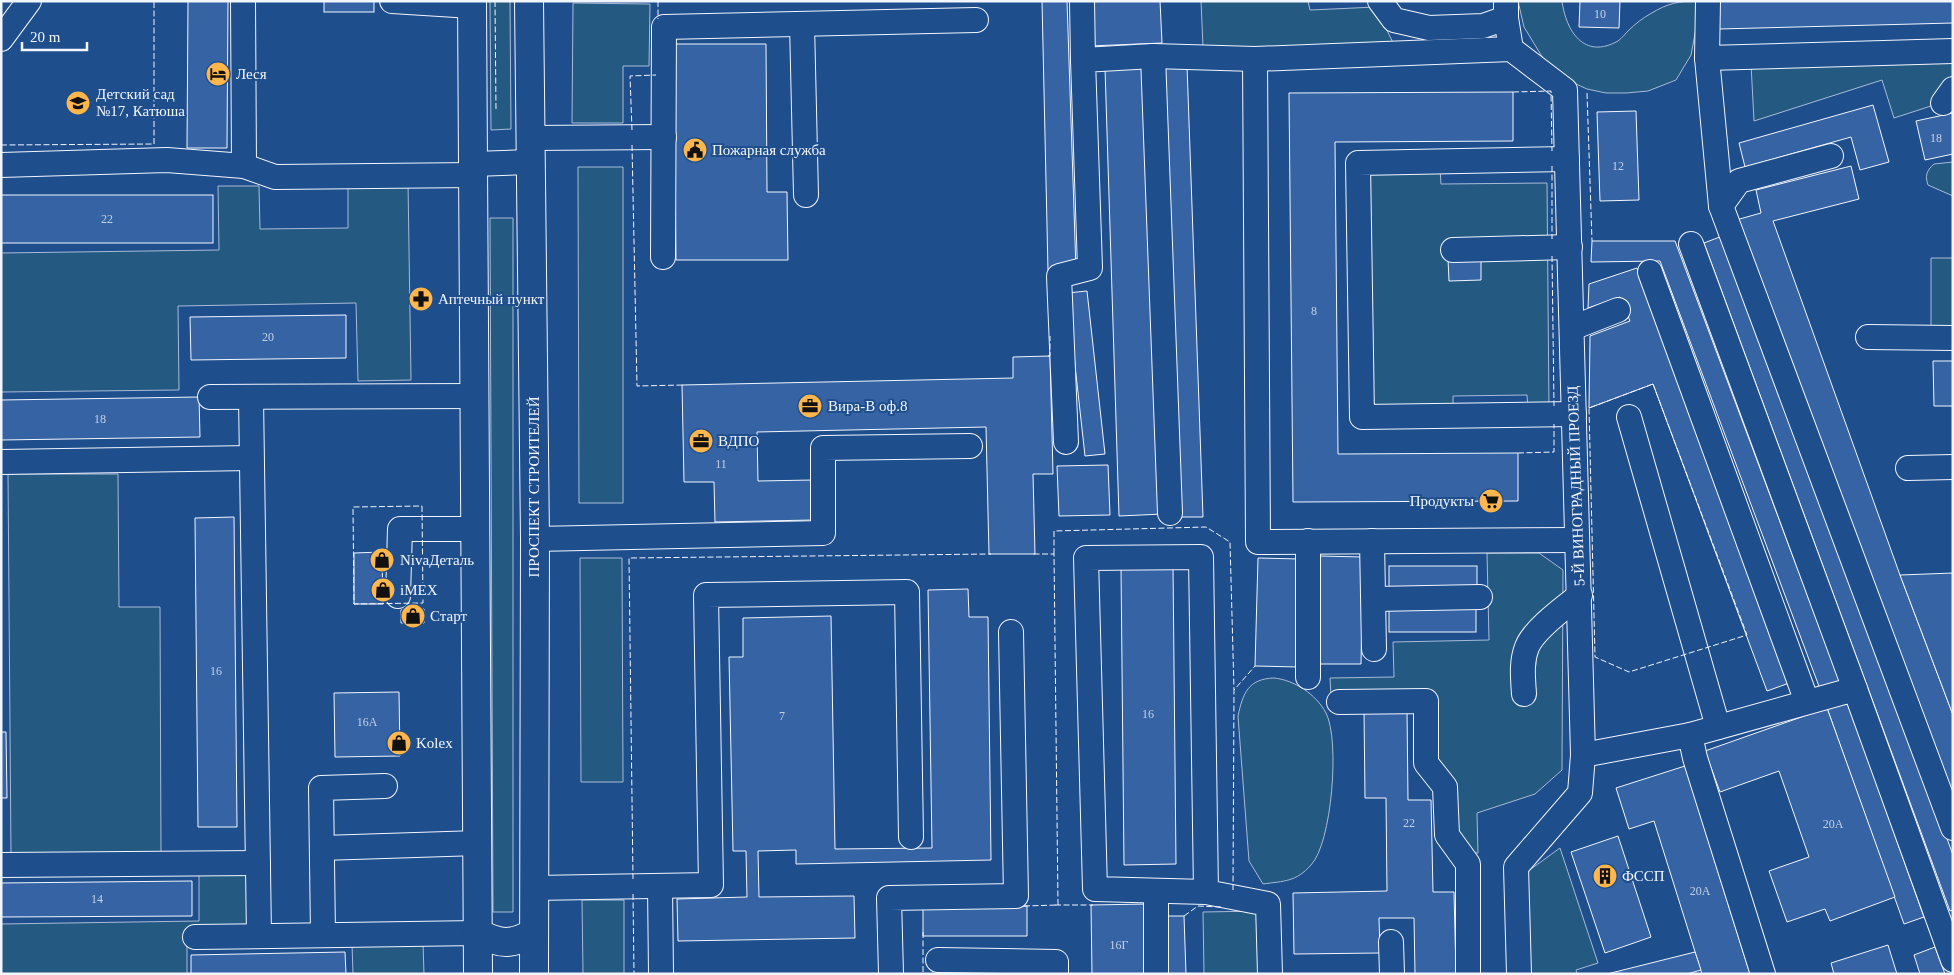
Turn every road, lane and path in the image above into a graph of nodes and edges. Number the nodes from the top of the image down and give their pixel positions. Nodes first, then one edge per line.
1 (29, 1) edge
2 (243, 1) edge
3 (392, 1) edge
4 (529, 1) edge
5 (1082, 1) edge
6 (1380, 1) edge
7 (1708, 1) edge
8 (472, 4) edge
9 (1506, 10) edge
10 (976, 20) dead end
11 (802, 24) junction
12 (1, 39) edge
13 (1511, 49) junction
14 (1953, 51) edge
15 (1153, 56) junction
16 (1707, 58) junction
17 (1255, 59) junction
18 (1082, 60) junction
19 (664, 137) junction
20 (530, 150) junction
21 (1831, 156) dead end
22 (1567, 159) junction
23 (1, 165) edge
24 (244, 166) junction
25 (473, 169) junction
26 (806, 195) dead end
27 (1721, 206) junction
28 (1691, 244) dead end
29 (1570, 247) junction
30 (1453, 250) dead end
31 (663, 257) dead end
32 (1650, 272) dead end
33 (1618, 310) dead end
34 (1572, 328) junction
35 (1868, 337) dead end
36 (1953, 338) edge
37 (475, 396) junction
38 (251, 397) junction
39 (210, 398) dead end
40 (1574, 414) junction
41 (1629, 417) dead end
42 (1066, 442) dead end
43 (970, 446) dead end
44 (251, 458) junction
45 (1, 462) edge
46 (1953, 467) edge
47 (1908, 468) dead end
48 (1170, 513) dead end
49 (476, 529) junction
50 (535, 539) junction
51 (1577, 540) junction
52 (1308, 541) junction
53 (1372, 541) junction
54 (1580, 595) junction
55 (398, 596) dead end
56 (1480, 597) dead end
57 (1374, 599) junction
58 (1011, 632) dead end
59 (1374, 649) dead end
60 (1308, 677) dead end
61 (1855, 688) junction
62 (1524, 694) dead end
63 (1339, 702) dead end
64 (1807, 702) junction
65 (1718, 727) junction
66 (1690, 735) junction
67 (1584, 755) junction
68 (385, 786) dead end
69 (1953, 828) edge
70 (911, 837) dead end
71 (478, 844) junction
72 (322, 848) junction
73 (258, 863) junction
74 (1, 865) edge
75 (660, 886) junction
76 (534, 888) junction
77 (1156, 891) junction
78 (1206, 892) junction
79 (1947, 924) edge
80 (478, 932) junction
81 (534, 933) junction
82 (323, 935) junction
83 (259, 936) junction
84 (195, 937) dead end
85 (1390, 942) dead end
86 (938, 960) dead end
87 (1953, 960) edge
88 (478, 974) edge
89 (534, 974) edge
90 (661, 974) edge
91 (891, 974) edge
92 (1056, 974) edge
93 (1156, 974) edge
94 (1270, 974) edge
95 (1392, 974) edge
96 (1468, 974) edge
97 (1519, 974) edge
98 (1763, 974) edge

1 - 12 street
2 - 24 street
3 - 8 street
4 - 20 main road, ПРОСПЕКТ СТРОИТЕЛЕЙ
5 - 18 street
6 - 9 street
7 - 16 street
8 - 25 main road
9 - 13 street
10 - 11 street
11 - 19 street
11 - 26 street
13 - 17 street
13 - 22 street, 5-Й ВИНОГРАДНЫЙ ПРОЕЗД
14 - 16 street
15 - 17 street
15 - 18 street
15 - 48 street
16 - 27 street
17 - 52 street
18 - 42 street
19 - 20 street
19 - 31 street
20 - 25 street
20 - 50 main road, ПРОСПЕКТ СТРОИТЕЛЕЙ
21 - 27 street
22 - 29 street, 5-Й ВИНОГРАДНЫЙ ПРОЕЗД
22 - 40 street
23 - 24 street
24 - 25 street
25 - 37 main road
27 - 69 street
28 - 61 street
29 - 30 street
29 - 34 street, 5-Й ВИНОГРАДНЫЙ ПРОЕЗД
32 - 64 street
33 - 34 street
34 - 40 street, 5-Й ВИНОГРАДНЫЙ ПРОЕЗД
35 - 36 street
37 - 38 street
37 - 49 main road
38 - 39 street
38 - 44 street
40 - 51 street, 5-Й ВИНОГРАДНЫЙ ПРОЕЗД
41 - 65 street
43 - 50 street
44 - 45 street
44 - 73 street
46 - 47 street
49 - 55 street
49 - 71 main road
50 - 76 main road, ПРОСПЕКТ СТРОИТЕЛЕЙ
51 - 53 street
51 - 54 street, 5-Й ВИНОГРАДНЫЙ ПРОЕЗД
52 - 53 street
52 - 60 street
53 - 57 street
54 - 62 street
54 - 67 street, 5-Й ВИНОГРАДНЫЙ ПРОЕЗД
56 - 57 street
57 - 59 street
58 - 91 street
61 - 64 street
61 - 79 street
63 - 96 street
64 - 65 street
65 - 66 street
66 - 67 street
66 - 98 street
67 - 97 street, 5-Й ВИНОГРАДНЫЙ ПРОЕЗД
68 - 72 street
70 - 75 street
71 - 72 street
71 - 80 main road
72 - 82 street
73 - 74 street
73 - 83 street
75 - 76 street
75 - 90 street
76 - 81 main road, ПРОСПЕКТ СТРОИТЕЛЕЙ
77 - 78 street
77 - 78 street
77 - 93 street
78 - 94 street
79 - 87 street
80 - 81 main road
80 - 82 street
80 - 88 main road
81 - 89 main road, ПРОСПЕКТ СТРОИТЕЛЕЙ
82 - 83 street
83 - 84 street
85 - 95 street
86 - 92 street

